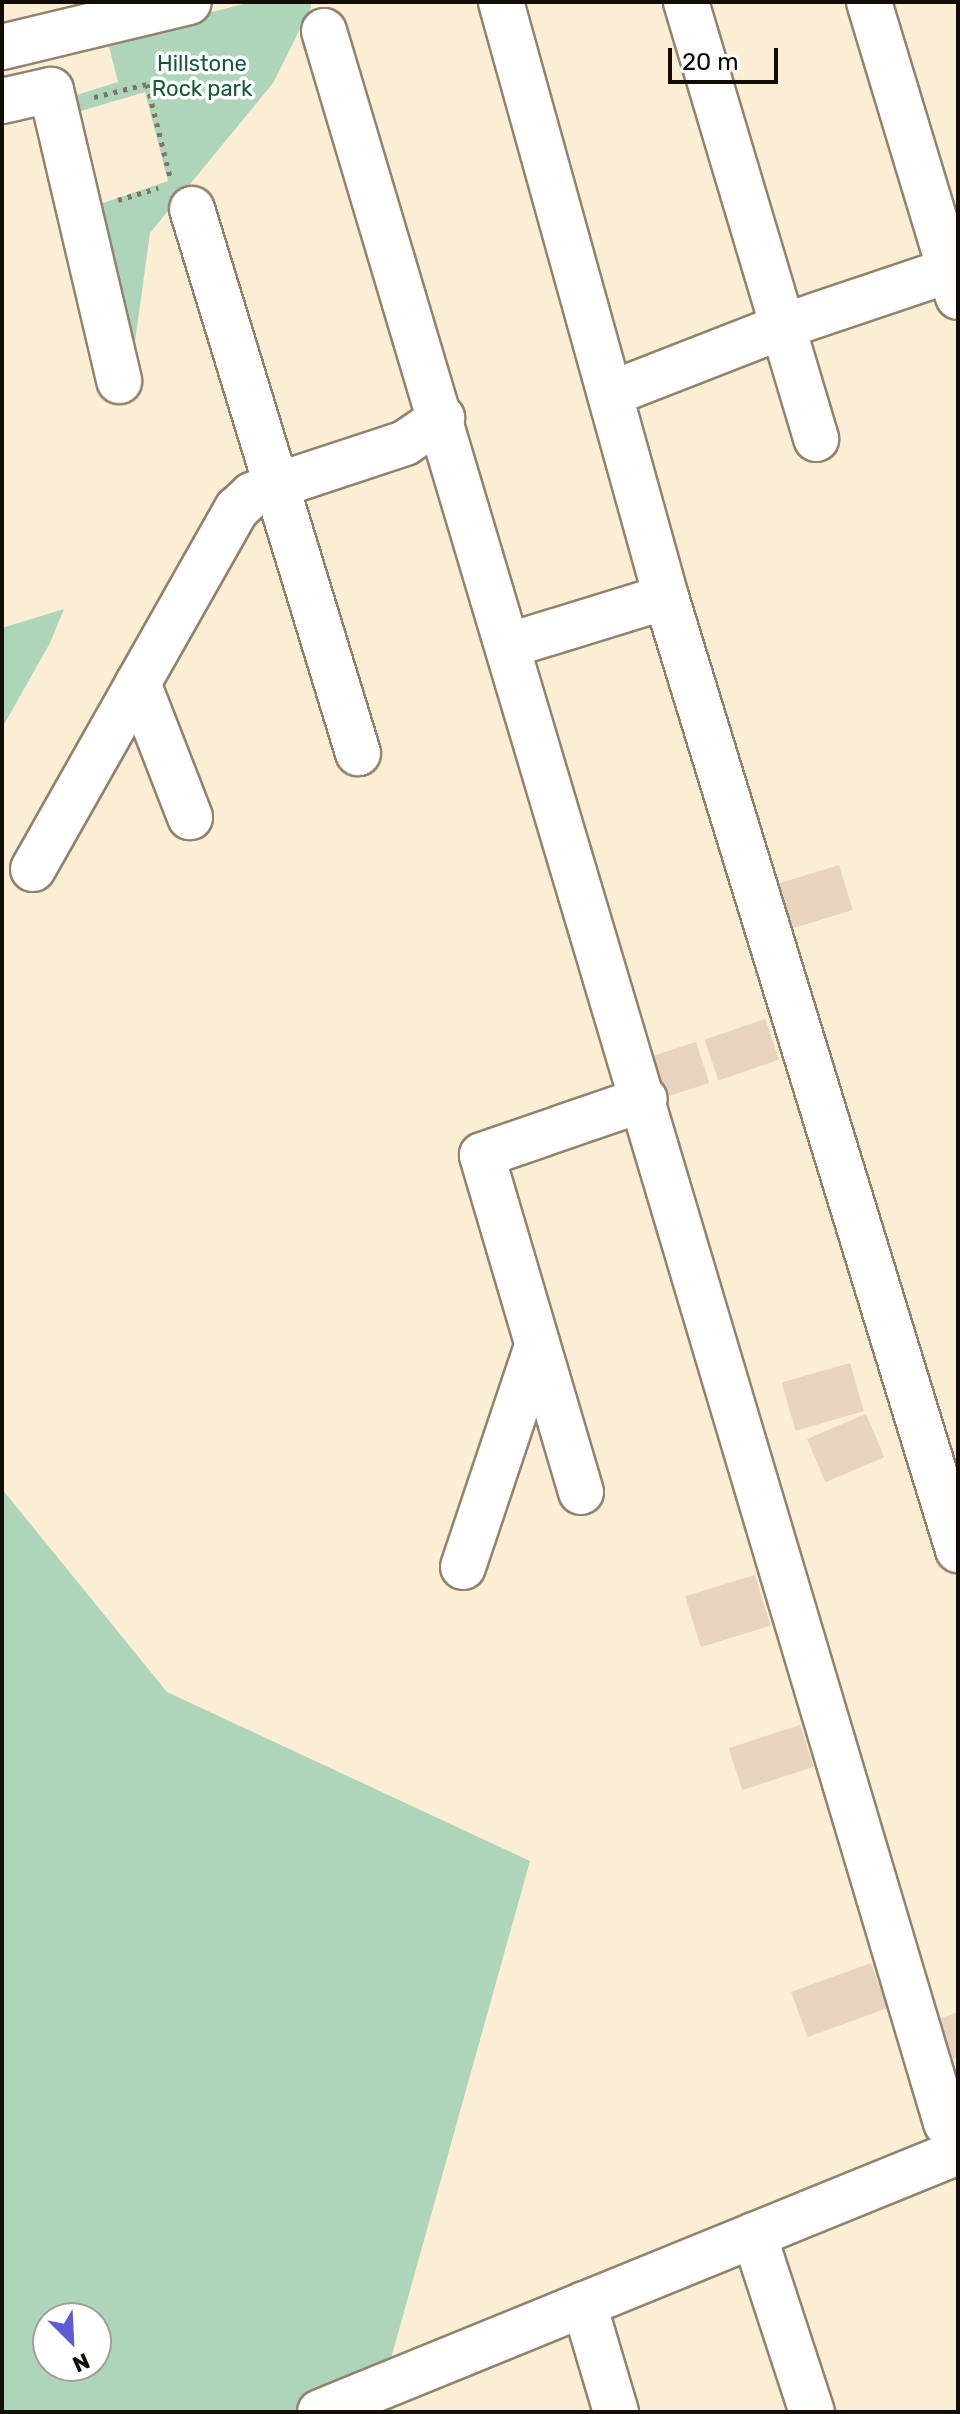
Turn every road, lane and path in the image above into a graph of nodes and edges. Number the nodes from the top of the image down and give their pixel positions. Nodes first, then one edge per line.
1 (79, 2) edge
2 (189, 2) edge
3 (501, 2) edge
4 (686, 2) edge
5 (869, 2) edge
6 (2, 21) edge
7 (324, 31) dead end
8 (2, 47) edge
9 (2, 101) edge
10 (57, 106) junction
11 (192, 209) dead end
12 (82, 210) junction
13 (954, 284) edge
14 (784, 326) junction
15 (119, 381) dead end
16 (610, 394) junction
17 (442, 418) junction
18 (816, 439) dead end
19 (272, 487) junction
20 (666, 597) junction
21 (510, 645) junction
22 (138, 683) junction
23 (358, 753) dead end
24 (190, 817) dead end
25 (33, 869) dead end
26 (645, 1099) junction
27 (536, 1349) junction
28 (581, 1492) dead end
29 (958, 1550) edge
30 (463, 1567) dead end
31 (952, 2138) edge
32 (754, 2235) junction
33 (584, 2304) junction
34 (407, 2395) edge
35 (320, 2412) edge
36 (616, 2412) edge
37 (812, 2412) edge

1 - 6 street
2 - 8 street
3 - 16 street
4 - 14 street
5 - 13 street
7 - 17 street
9 - 10 street
10 - 12 street
10 - 12 path
11 - 19 street
12 - 15 street
13 - 14 street
14 - 16 street
14 - 18 street
16 - 20 street
17 - 19 street
17 - 21 street
19 - 22 street
19 - 23 street
20 - 21 street
20 - 29 street
21 - 26 street
22 - 24 street
22 - 25 street
26 - 27 street
26 - 31 street
27 - 28 street
27 - 30 street
31 - 32 street
32 - 33 street
32 - 37 street
33 - 34 street
33 - 36 street
34 - 35 street

